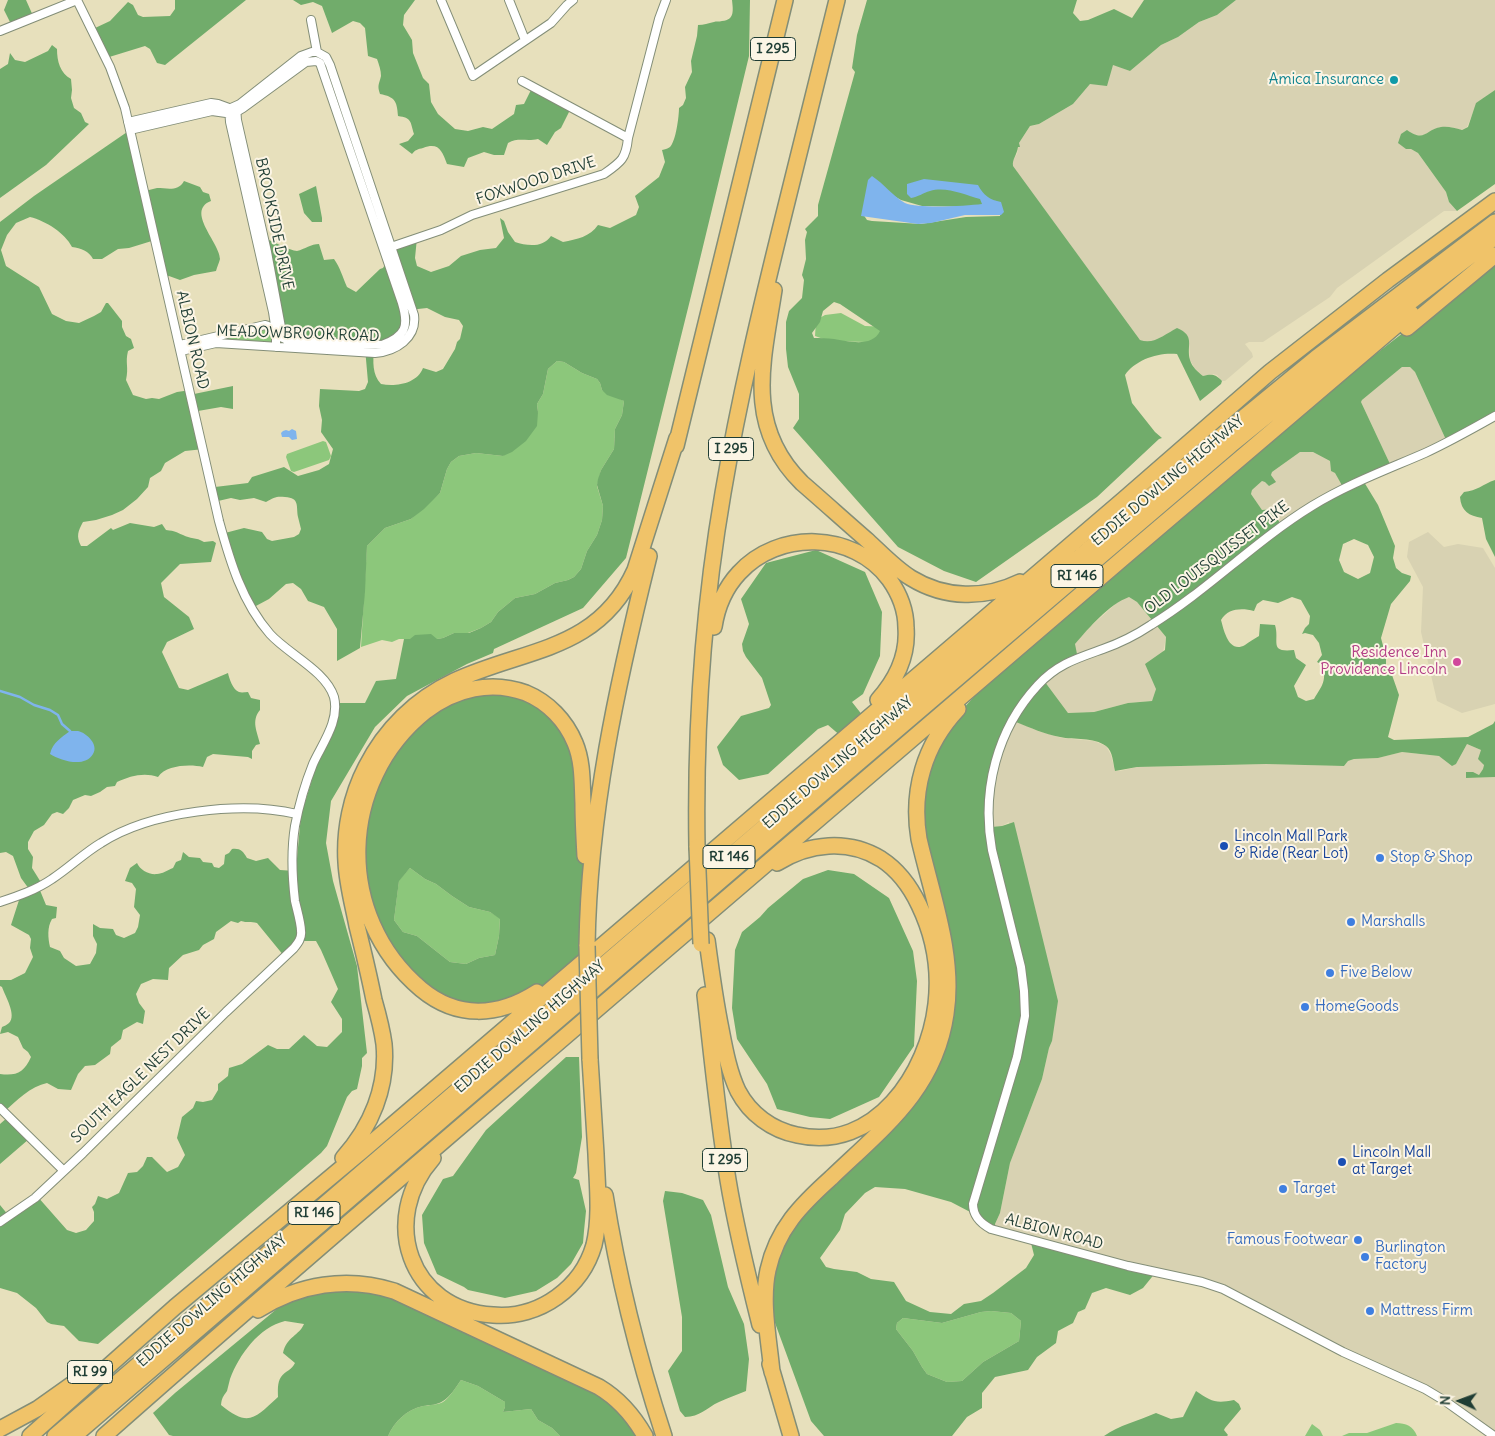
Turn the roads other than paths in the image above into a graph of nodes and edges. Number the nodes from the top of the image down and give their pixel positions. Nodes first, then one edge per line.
1 (77, 0) edge
2 (441, 0) edge
3 (509, 0) edge
4 (573, 0) edge
5 (666, 0) edge
6 (785, 0) edge
7 (837, 0) edge
8 (843, 0) edge
9 (311, 20) dead end
10 (0, 31) edge
11 (525, 40) junction
12 (317, 52) junction
13 (820, 66) junction
14 (522, 81) dead end
15 (233, 110) junction
16 (129, 126) junction
17 (628, 138) junction
18 (363, 176) junction
19 (791, 187) junction
20 (1495, 201) edge
21 (1495, 212) edge
22 (1495, 222) edge
23 (1495, 237) edge
24 (1495, 243) edge
25 (387, 248) junction
26 (1495, 255) edge
27 (408, 310) junction
28 (276, 332) junction
29 (283, 339) junction
30 (279, 347) junction
31 (180, 348) junction
32 (1227, 410) junction
33 (1495, 416) edge
34 (678, 438) junction
35 (1246, 453) junction
36 (1048, 563) junction
37 (1026, 641) junction
38 (700, 715) junction
39 (821, 758) junction
40 (297, 814) junction
41 (988, 822) joint
42 (729, 896) junction
43 (0, 902) edge
44 (587, 942) junction
45 (704, 942) junction
46 (297, 945) joint
47 (578, 966) junction
48 (590, 1059) junction
49 (0, 1108) edge
50 (479, 1111) junction
51 (63, 1170) junction
52 (0, 1222) edge
53 (276, 1223) junction
54 (174, 1307) junction
55 (213, 1340) junction
56 (772, 1372) junction
57 (0, 1429) edge
58 (30, 1436) edge
59 (55, 1436) edge
60 (74, 1436) edge
61 (104, 1436) edge
62 (645, 1436) edge
63 (664, 1436) edge
64 (792, 1436) edge
65 (1494, 1436) edge

1 - 10 street
1 - 16 street, ALBION ROAD
2 - 11 street
3 - 11 street
4 - 11 street
5 - 17 street, FOXWOOD DRIVE
6 - 34 highway, I 295
7 - 13 highway, I 295
8 - 13 highway
9 - 12 street
12 - 15 street
12 - 18 street
13 - 19 highway, I 295
14 - 17 street
15 - 16 street
15 - 18 street
15 - 28 street, BROOKSIDE DRIVE
15 - 29 street, BROOKSIDE DRIVE
16 - 31 street, ALBION ROAD
17 - 25 street, FOXWOOD DRIVE
18 - 25 street, MEADOWBROOK ROAD
19 - 36 highway
19 - 38 highway, I 295
20 - 32 highway
21 - 32 highway
22 - 59 highway, EDDIE DOWLING HIGHWAY / RI 146
23 - 60 highway, EDDIE DOWLING HIGHWAY / RI 146
24 - 35 highway
25 - 27 street, MEADOWBROOK ROAD
26 - 35 highway
27 - 29 street, MEADOWBROOK ROAD
27 - 30 street, MEADOWBROOK ROAD
28 - 29 street, MEADOWBROOK ROAD
28 - 30 street, BROOKSIDE DRIVE
28 - 31 street, MEADOWBROOK ROAD
29 - 30 street, BROOKSIDE DRIVE
30 - 31 street, MEADOWBROOK ROAD
31 - 40 street, ALBION ROAD
32 - 36 highway
33 - 41 street, OLD LOUISQUISSET PIKE
34 - 44 highway, I 295
34 - 53 highway
35 - 37 highway
36 - 39 highway
37 - 42 highway
37 - 56 highway
38 - 39 highway
38 - 45 highway, I 295, bridge
39 - 47 highway
40 - 43 street
40 - 46 street, ALBION ROAD
41 - 65 street, ALBION ROAD
42 - 45 highway
42 - 50 highway
44 - 47 highway
44 - 48 highway, I 295, bridge
45 - 56 highway, I 295
46 - 51 street, SOUTH EAGLE NEST DRIVE
47 - 53 highway
48 - 50 highway
48 - 63 highway, I 295
49 - 51 street
50 - 55 highway
51 - 52 street, SOUTH EAGLE NEST DRIVE
53 - 54 highway
54 - 57 highway, RI 99
54 - 58 highway
55 - 61 highway
55 - 62 highway
56 - 64 highway, I 295

